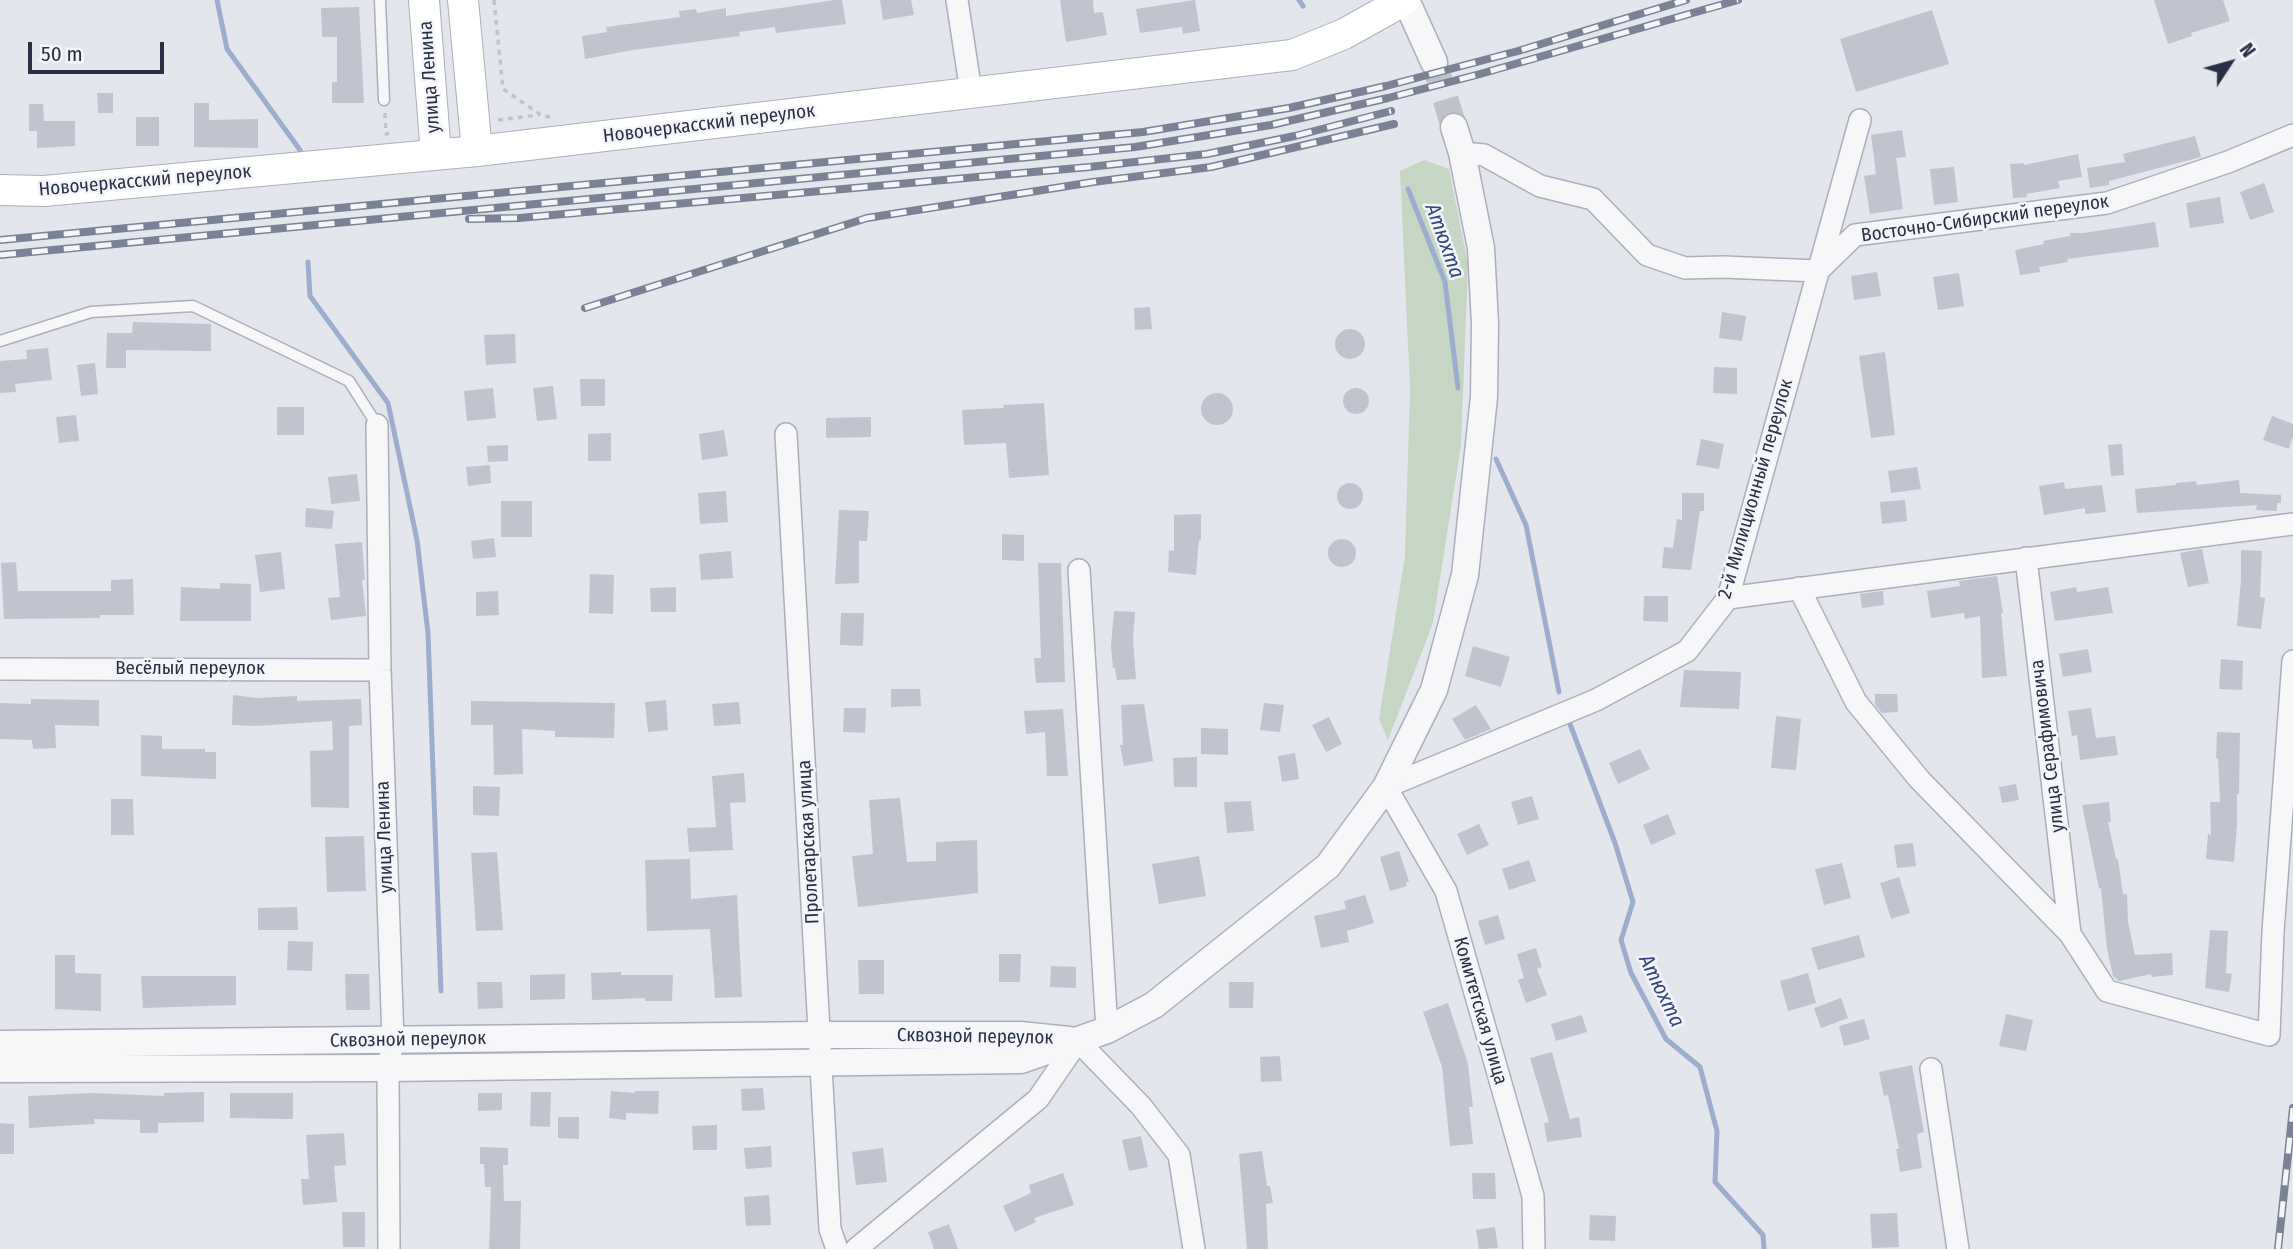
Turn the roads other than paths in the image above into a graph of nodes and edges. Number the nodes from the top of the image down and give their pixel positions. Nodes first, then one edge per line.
1 (380, 0) edge
2 (425, 0) edge
3 (463, 0) edge
4 (957, 0) edge
5 (1406, 0) edge
6 (1434, 62) tunnel mouth
7 (971, 92) junction
8 (384, 100) dead end
9 (1860, 120) dead end
10 (1454, 127) tunnel mouth
11 (2293, 135) edge
12 (477, 151) junction
13 (1462, 153) junction
14 (436, 155) junction
15 (0, 190) edge
16 (1818, 271) junction
17 (0, 341) edge
18 (377, 425) joint
19 (786, 434) dead end
20 (2293, 524) edge
21 (2026, 558) junction
22 (1079, 570) dead end
23 (1799, 588) junction
24 (1728, 598) junction
25 (2293, 661) edge
26 (0, 669) edge
27 (380, 670) junction
28 (1386, 787) junction
29 (2070, 934) junction
30 (1108, 1030) junction
31 (820, 1035) junction
32 (393, 1040) junction
33 (1078, 1041) junction
34 (0, 1044) edge
35 (820, 1062) junction
36 (388, 1068) junction
37 (0, 1069) edge
38 (1931, 1069) dead end
39 (389, 1249) edge
40 (837, 1249) edge
41 (856, 1249) edge
42 (1194, 1249) edge
43 (1534, 1249) edge
44 (1958, 1249) edge

1 - 8 lane
2 - 14 main road, улица Ленина
3 - 12 main road, улица Ленина
4 - 7 street
5 - 6 street
5 - 7 main road, Новочеркасский переулок
7 - 12 main road, Новочеркасский переулок
9 - 16 street, 2-й Милиционный переулок
10 - 13 street
11 - 16 street, Восточно-Сибирский переулок
12 - 14 main road, Новочеркасский переулок
13 - 16 street
13 - 28 street
14 - 15 main road, Новочеркасский переулок
16 - 24 street, 2-й Милиционный переулок
17 - 18 lane
18 - 27 street, улица Ленина
19 - 31 street, Пролетарская улица
20 - 21 street
21 - 23 street
21 - 29 street, улица Серафимовича
22 - 30 street
23 - 24 street
23 - 29 street
24 - 28 street, 2-й Милиционный переулок
25 - 29 street
26 - 27 street, Весёлый переулок
27 - 32 street, улица Ленина
28 - 30 street
28 - 43 street, Комитетская улица
30 - 33 street
31 - 32 street, Сквозной переулок
31 - 33 street, Сквозной переулок
31 - 35 street, Пролетарская улица
32 - 34 street, Сквозной переулок
32 - 36 street, улица Ленина
33 - 35 street, Сквозной переулок
33 - 41 street
33 - 42 street
35 - 36 street, Сквозной переулок
35 - 40 street, Пролетарская улица
36 - 37 street, Сквозной переулок
36 - 39 street, улица Ленина
38 - 44 street

